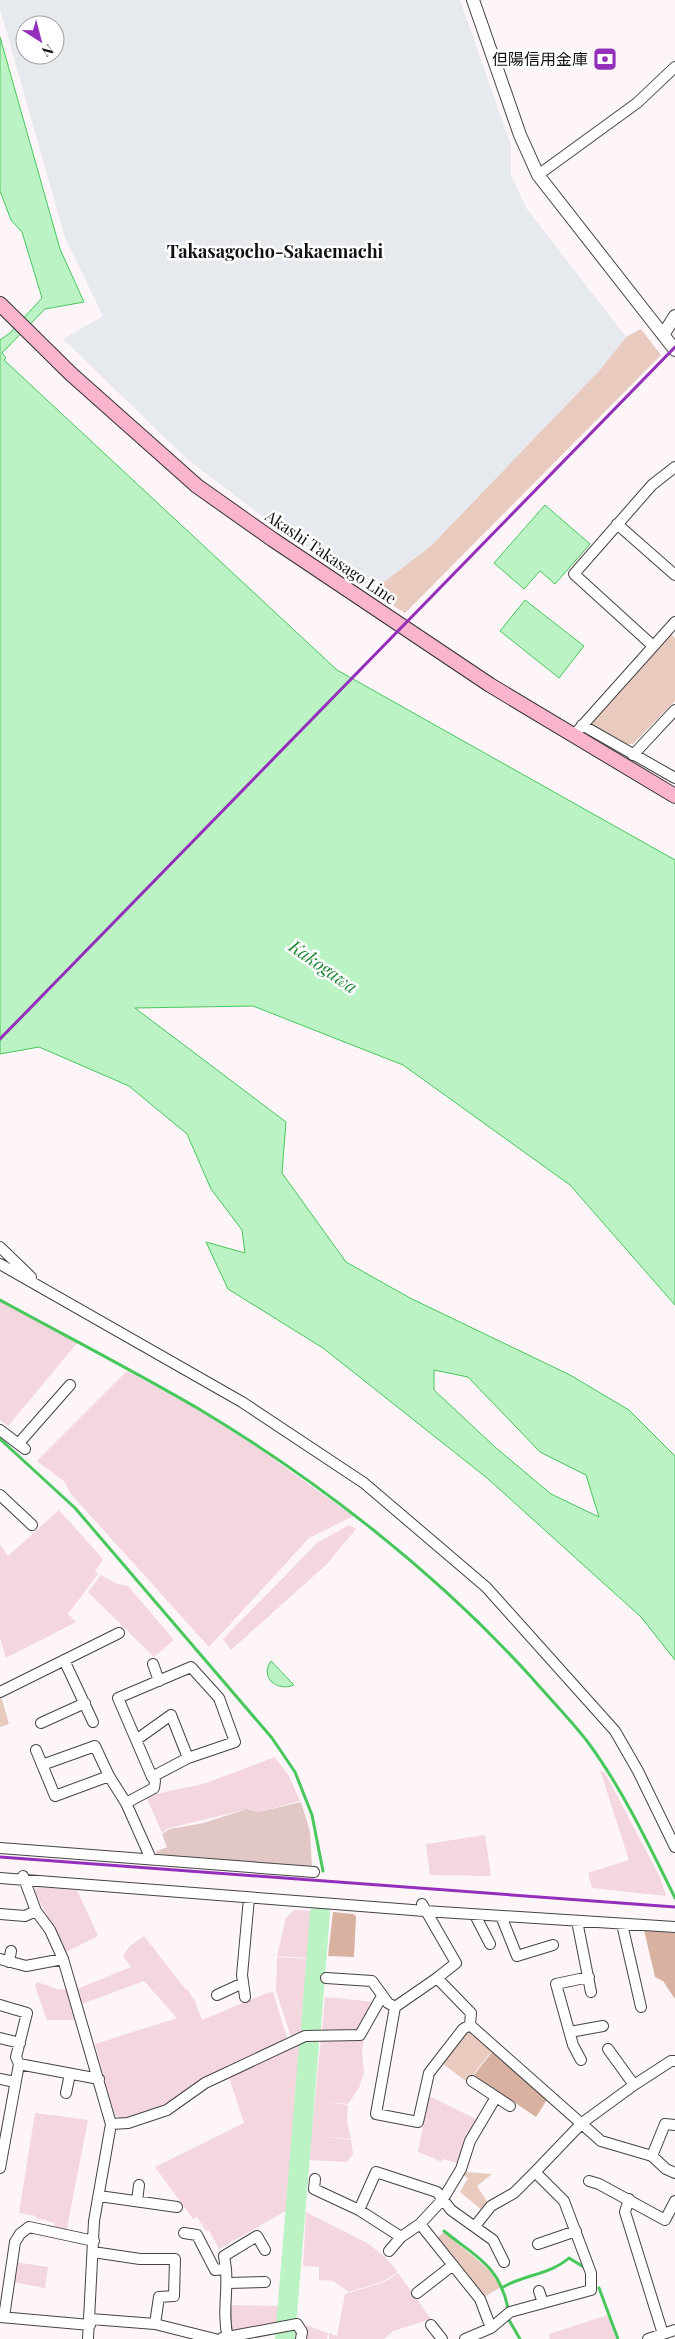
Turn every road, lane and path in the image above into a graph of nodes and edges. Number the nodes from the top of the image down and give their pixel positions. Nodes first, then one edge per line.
1 (473, 0) edge
2 (675, 67) edge
3 (538, 175) junction
4 (0, 304) edge
5 (675, 316) edge
6 (663, 335) junction
7 (675, 350) edge
8 (675, 467) edge
9 (618, 524) junction
10 (675, 575) edge
11 (675, 622) edge
12 (652, 645) junction
13 (675, 710) edge
14 (577, 730) junction
15 (633, 754) junction
16 (675, 778) edge
17 (675, 796) edge
18 (0, 1247) edge
19 (0, 1264) edge
20 (42, 1288) junction
21 (70, 1385) dead end
22 (0, 1430) edge
23 (0, 1495) edge
24 (32, 1525) dead end
25 (119, 1633) dead end
26 (64, 1660) junction
27 (153, 1664) dead end
28 (159, 1681) junction
29 (0, 1692) edge
30 (85, 1703) junction
31 (93, 1722) dead end
32 (41, 1723) dead end
33 (136, 1740) junction
34 (36, 1750) dead end
35 (188, 1758) junction
36 (42, 1765) junction
37 (109, 1776) junction
38 (152, 1776) junction
39 (126, 1803) junction
40 (675, 1847) edge
41 (0, 1848) edge
42 (151, 1859) junction
43 (314, 1872) dead end
44 (23, 1877) junction
45 (0, 1878) edge
46 (249, 1898) junction
47 (423, 1908) junction
48 (36, 1911) junction
49 (0, 1914) edge
50 (475, 1914) junction
51 (501, 1916) junction
52 (577, 1921) junction
53 (622, 1924) junction
54 (675, 1927) edge
55 (490, 1944) dead end
56 (553, 1945) dead end
57 (7, 1957) edge
58 (63, 1959) junction
59 (588, 1977) junction
60 (326, 1978) dead end
61 (437, 1978) junction
62 (243, 1983) junction
63 (591, 1992) dead end
64 (217, 1994) dead end
65 (382, 1996) junction
66 (245, 1997) dead end
67 (0, 2005) edge
68 (396, 2007) junction
69 (641, 2007) dead end
70 (470, 2025) junction
71 (603, 2026) dead end
72 (570, 2032) junction
73 (0, 2038) edge
74 (20, 2043) junction
75 (608, 2049) dead end
76 (581, 2060) dead end
77 (675, 2061) edge
78 (19, 2064) junction
79 (70, 2074) junction
80 (0, 2079) edge
81 (99, 2079) junction
82 (472, 2081) dead end
83 (15, 2082) junction
84 (634, 2085) junction
85 (66, 2093) dead end
86 (496, 2097) junction
87 (510, 2106) dead end
88 (582, 2123) junction
89 (112, 2124) junction
90 (675, 2125) edge
91 (3, 2132) edge
92 (652, 2156) junction
93 (0, 2168) edge
94 (535, 2172) junction
95 (675, 2173) edge
96 (315, 2179) dead end
97 (597, 2180) dead end
98 (139, 2186) dead end
99 (99, 2196) junction
100 (442, 2200) junction
101 (629, 2200) junction
102 (137, 2201) junction
103 (675, 2201) edge
104 (177, 2207) dead end
105 (359, 2210) junction
106 (420, 2224) junction
107 (476, 2226) junction
108 (576, 2230) junction
109 (184, 2233) dead end
110 (401, 2237) junction
111 (538, 2244) dead end
112 (94, 2247) junction
113 (265, 2250) dead end
114 (389, 2251) dead end
115 (504, 2262) dead end
116 (453, 2265) junction
117 (226, 2269) junction
118 (265, 2282) dead end
119 (228, 2283) junction
120 (539, 2291) dead end
121 (417, 2293) dead end
122 (543, 2303) junction
123 (2, 2317) edge
124 (90, 2322) junction
125 (155, 2324) junction
126 (431, 2325) dead end
127 (491, 2328) junction
128 (675, 2330) edge
129 (663, 2334) junction
130 (184, 2336) edge
131 (228, 2338) junction
132 (88, 2339) edge
133 (215, 2339) edge
134 (301, 2339) edge
135 (442, 2339) edge
136 (465, 2339) edge
137 (648, 2339) edge

1 - 3 street
2 - 3 street
3 - 6 street
4 - 14 main road, Akashi Takasago Line
5 - 6 street
6 - 7 street
8 - 9 street
9 - 10 street
9 - 12 street
11 - 12 street
12 - 14 street
13 - 15 street
14 - 15 street
14 - 17 main road, Akashi Takasago Line
15 - 16 street
18 - 20 street
19 - 20 street
20 - 40 street
21 - 22 street
23 - 24 street
25 - 26 street
26 - 29 street
26 - 30 street
27 - 28 street
28 - 33 street
28 - 35 street
30 - 31 street
30 - 32 street
33 - 35 street
33 - 38 street
34 - 36 street
35 - 38 street
36 - 37 street
36 - 37 street
37 - 39 street
38 - 39 street
39 - 42 street
41 - 42 street
42 - 43 street
44 - 45 street
44 - 46 street
44 - 48 street
46 - 47 street
46 - 62 street
47 - 50 street
47 - 61 street
48 - 49 street
48 - 58 street
50 - 51 street
50 - 55 street
51 - 52 street
51 - 56 street
52 - 53 street
52 - 59 street
53 - 54 street
53 - 69 street
57 - 58 street
58 - 81 street
59 - 63 street
59 - 72 street
60 - 65 street
61 - 68 street
61 - 70 street
62 - 64 street
62 - 66 street
65 - 68 street
65 - 89 street
67 - 74 street
68 - 70 street
70 - 88 street
71 - 72 street
72 - 76 street
73 - 74 street
74 - 78 street
75 - 84 street
77 - 84 street
78 - 79 street
78 - 83 street
79 - 81 street
79 - 85 street
80 - 83 street
81 - 89 street
82 - 86 street
83 - 91 street
84 - 88 street
86 - 87 street
86 - 100 street
88 - 92 street
88 - 94 street
89 - 99 street
90 - 92 street
91 - 93 street
92 - 95 street
94 - 107 street
94 - 108 street
96 - 105 street
97 - 101 street
98 - 102 street
99 - 102 street
99 - 112 street
100 - 105 street
100 - 106 street
100 - 107 street
101 - 103 street
101 - 129 street
102 - 104 street
105 - 110 street
106 - 110 street
106 - 116 street
107 - 115 street
108 - 111 street
108 - 122 street
109 - 117 street
110 - 114 street
112 - 123 street
112 - 124 street
112 - 125 street
113 - 117 street
116 - 121 street
116 - 127 street
117 - 119 street
118 - 119 street
119 - 131 street
120 - 122 street
122 - 127 street
123 - 124 street
124 - 125 street
124 - 132 street
125 - 130 street
126 - 135 street
127 - 136 street
128 - 129 street
129 - 137 street
130 - 133 street
131 - 133 street
131 - 134 street

